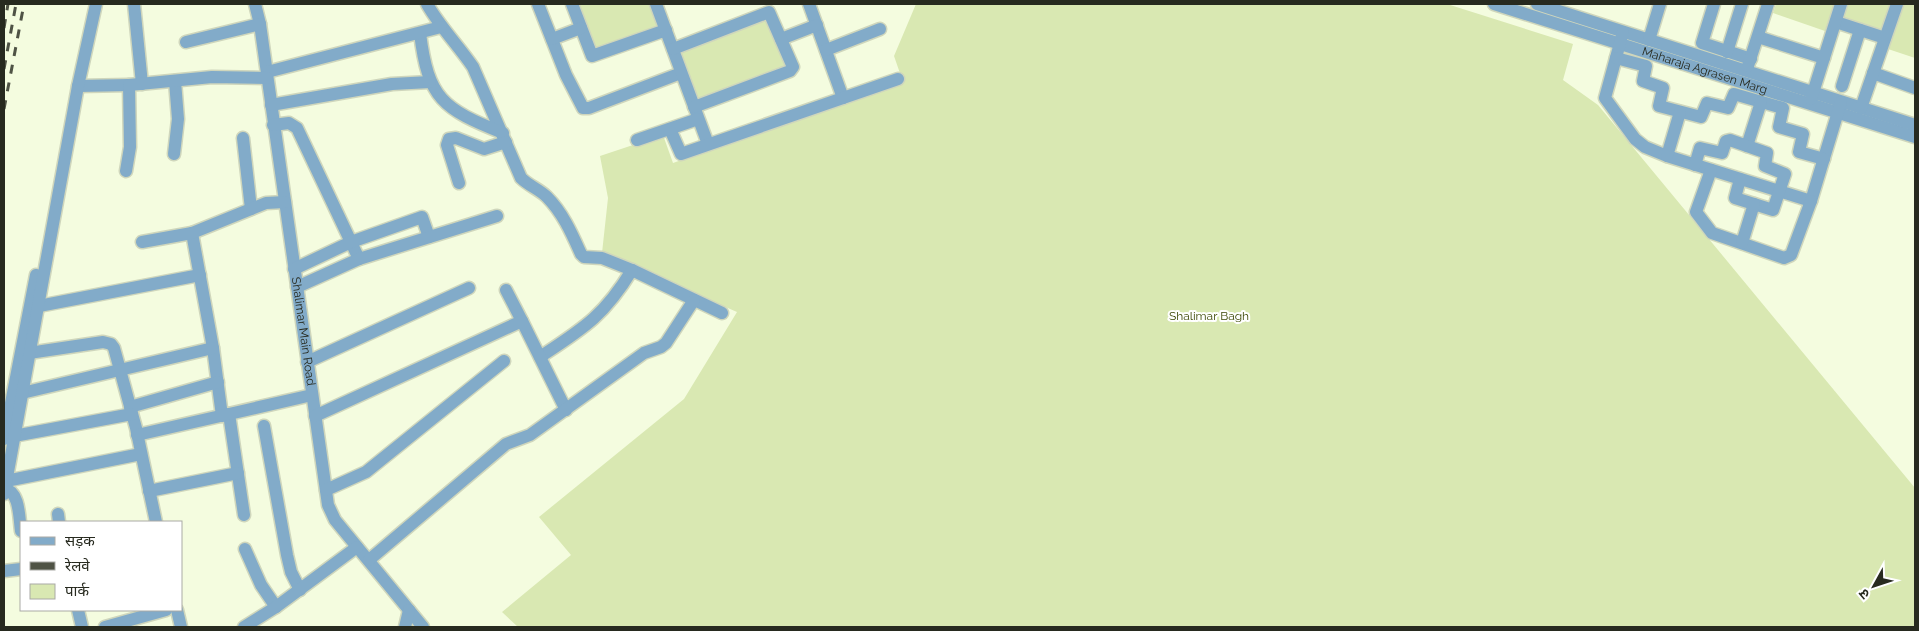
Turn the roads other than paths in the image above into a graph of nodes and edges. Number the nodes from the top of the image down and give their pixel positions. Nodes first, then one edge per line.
1 (88, 4) edge
2 (96, 4) edge
3 (134, 4) edge
4 (255, 4) edge
5 (427, 4) edge
6 (534, 4) edge
7 (538, 4) edge
8 (572, 4) edge
9 (656, 4) edge
10 (810, 4) edge
11 (1494, 4) edge
12 (1540, 4) edge
13 (1660, 4) edge
14 (1714, 4) edge
15 (1742, 4) edge
16 (1768, 4) edge
17 (1841, 4) edge
18 (1897, 4) edge
19 (1836, 22) junction
20 (260, 24) junction
21 (817, 25) junction
22 (441, 27) junction
23 (581, 28) junction
24 (880, 29) dead end
25 (666, 30) junction
26 (1860, 30) junction
27 (420, 33) junction
28 (1758, 37) junction
29 (1621, 38) junction
30 (1885, 38) junction
31 (552, 39) junction
32 (781, 39) junction
33 (1649, 40) junction
34 (186, 42) dead end
35 (673, 49) junction
36 (826, 50) junction
37 (1727, 52) junction
38 (1616, 58) junction
39 (1824, 58) junction
40 (1751, 59) junction
41 (1746, 71) junction
42 (1873, 72) junction
43 (681, 73) junction
44 (267, 75) junction
45 (898, 79) dead end
46 (175, 80) junction
47 (430, 82) junction
48 (135, 85) junction
49 (78, 86) junction
50 (1842, 86) dead end
51 (1915, 88) edge
52 (843, 98) junction
53 (1811, 98) junction
54 (1761, 102) junction
55 (571, 104) dead end
56 (271, 105) junction
57 (1839, 107) junction
58 (1861, 108) junction
59 (1680, 112) junction
60 (696, 113) junction
61 (273, 125) junction
62 (1915, 125) edge
63 (670, 129) junction
64 (1915, 137) edge
65 (243, 138) dead end
66 (504, 138) junction
67 (637, 140) dead end
68 (708, 144) junction
69 (1747, 146) junction
70 (174, 154) dead end
71 (1667, 156) junction
72 (1824, 159) junction
73 (1695, 165) junction
74 (1711, 170) junction
75 (126, 171) dead end
76 (1740, 179) junction
77 (459, 183) dead end
78 (1780, 191) junction
79 (1810, 201) junction
80 (285, 202) junction
81 (1754, 204) junction
82 (251, 208) junction
83 (497, 216) dead end
84 (192, 233) junction
85 (429, 237) junction
86 (142, 242) dead end
87 (351, 242) junction
88 (1742, 244) junction
89 (359, 259) junction
90 (294, 269) junction
91 (632, 270) junction
92 (200, 275) junction
93 (297, 287) junction
94 (469, 288) dead end
95 (506, 290) dead end
96 (694, 300) junction
97 (39, 306) junction
98 (722, 313) dead end
99 (522, 321) junction
100 (213, 348) junction
101 (29, 353) junction
102 (540, 357) junction
103 (504, 360) dead end
104 (307, 362) junction
105 (120, 370) junction
106 (218, 382) junction
107 (22, 392) junction
108 (312, 395) junction
109 (131, 410) junction
110 (566, 410) junction
111 (225, 415) junction
112 (315, 416) junction
113 (264, 426) dead end
114 (137, 435) junction
115 (9, 437) edge
116 (141, 454) junction
117 (238, 473) junction
118 (5, 488) edge
119 (326, 490) junction
120 (150, 491) junction
121 (244, 515) dead end
122 (156, 521) edge
123 (20, 525) edge
124 (358, 547) junction
125 (245, 548) dead end
126 (368, 560) junction
127 (20, 569) edge
128 (4, 571) edge
129 (300, 590) junction
130 (276, 607) junction
131 (410, 610) junction
132 (78, 611) edge
133 (162, 611) edge
134 (176, 611) edge
135 (82, 627) edge
136 (105, 627) edge
137 (181, 627) edge
138 (244, 627) edge
139 (405, 627) edge
140 (423, 627) edge

1 - 115 street
2 - 49 street
3 - 48 street
4 - 20 street, Shalimar Main Road
5 - 22 street
6 - 55 street
7 - 31 street
8 - 23 street
9 - 25 street
10 - 21 street
11 - 29 street, Maharaja Agrasen Marg
12 - 29 street, Maharaja Agrasen Marg
13 - 33 street
14 - 37 street
15 - 37 street
16 - 28 street
17 - 19 street
18 - 30 street
19 - 26 street
19 - 39 street
20 - 34 street
20 - 44 street, Shalimar Main Road
21 - 32 street
21 - 36 street
22 - 27 street
22 - 66 street
23 - 25 street
23 - 31 street
24 - 36 street
25 - 35 street
26 - 30 street
26 - 50 street
27 - 44 street
27 - 47 street
28 - 39 street
28 - 40 street
29 - 33 street, Maharaja Agrasen Marg
29 - 38 street
29 - 53 street, Maharaja Agrasen Marg
30 - 42 street
31 - 43 street
32 - 35 street
32 - 60 street
33 - 41 street, Maharaja Agrasen Marg
35 - 43 street
36 - 52 street
37 - 40 street
38 - 59 street
38 - 71 street
39 - 53 street
40 - 41 street
41 - 53 street, Maharaja Agrasen Marg
42 - 51 street
42 - 58 street
43 - 60 street
44 - 46 street
44 - 56 street, Shalimar Main Road
45 - 52 street
46 - 48 street
46 - 70 street
47 - 56 street
47 - 66 street
48 - 49 street
48 - 75 street
49 - 97 street
52 - 68 street
53 - 57 street, Maharaja Agrasen Marg
54 - 59 street
54 - 69 street
54 - 72 street
56 - 61 street, Shalimar Main Road
57 - 58 street, Maharaja Agrasen Marg
57 - 64 street, Maharaja Agrasen Marg
57 - 72 street
58 - 62 street, Maharaja Agrasen Marg
59 - 71 street
60 - 63 street
60 - 68 street
61 - 80 street, Shalimar Main Road
61 - 87 street
63 - 67 street
63 - 68 street
65 - 82 street
66 - 77 street
66 - 91 street
69 - 73 street
69 - 78 street
71 - 73 street
72 - 79 street
73 - 74 street
74 - 76 street
74 - 88 street
76 - 78 street
76 - 81 street
78 - 79 street
78 - 81 street
79 - 88 street
80 - 82 street
80 - 90 street, Shalimar Main Road
81 - 88 street
82 - 84 street
83 - 85 street
84 - 86 street
84 - 92 street
85 - 87 street
85 - 89 street
87 - 89 street
87 - 90 street
89 - 93 street
90 - 93 street, Shalimar Main Road
91 - 96 street
91 - 102 street
92 - 97 street
92 - 100 street
93 - 104 street, Shalimar Main Road
94 - 104 street
95 - 99 street
96 - 98 street
96 - 110 street
97 - 101 street
99 - 102 street
99 - 112 street
100 - 105 street
100 - 106 street
101 - 105 street
101 - 107 street
102 - 110 street
103 - 119 street
104 - 108 street, Shalimar Main Road
105 - 107 street
105 - 109 street
106 - 109 street
106 - 111 street
107 - 115 street
108 - 111 street
108 - 112 street, Shalimar Main Road
109 - 114 street
109 - 115 street
110 - 126 street
111 - 114 street
111 - 117 street
112 - 119 street, Shalimar Main Road
113 - 129 street
114 - 116 street
115 - 118 street
116 - 118 street
116 - 120 street
117 - 120 street
117 - 121 street
118 - 123 street
119 - 124 street, Shalimar Main Road
120 - 122 street
124 - 126 street, Shalimar Main Road
124 - 129 street
125 - 130 street
126 - 131 street, Shalimar Main Road
127 - 128 street
129 - 130 street
130 - 138 street
131 - 139 street
131 - 140 street, Shalimar Main Road
132 - 135 street
133 - 136 street
134 - 137 street

